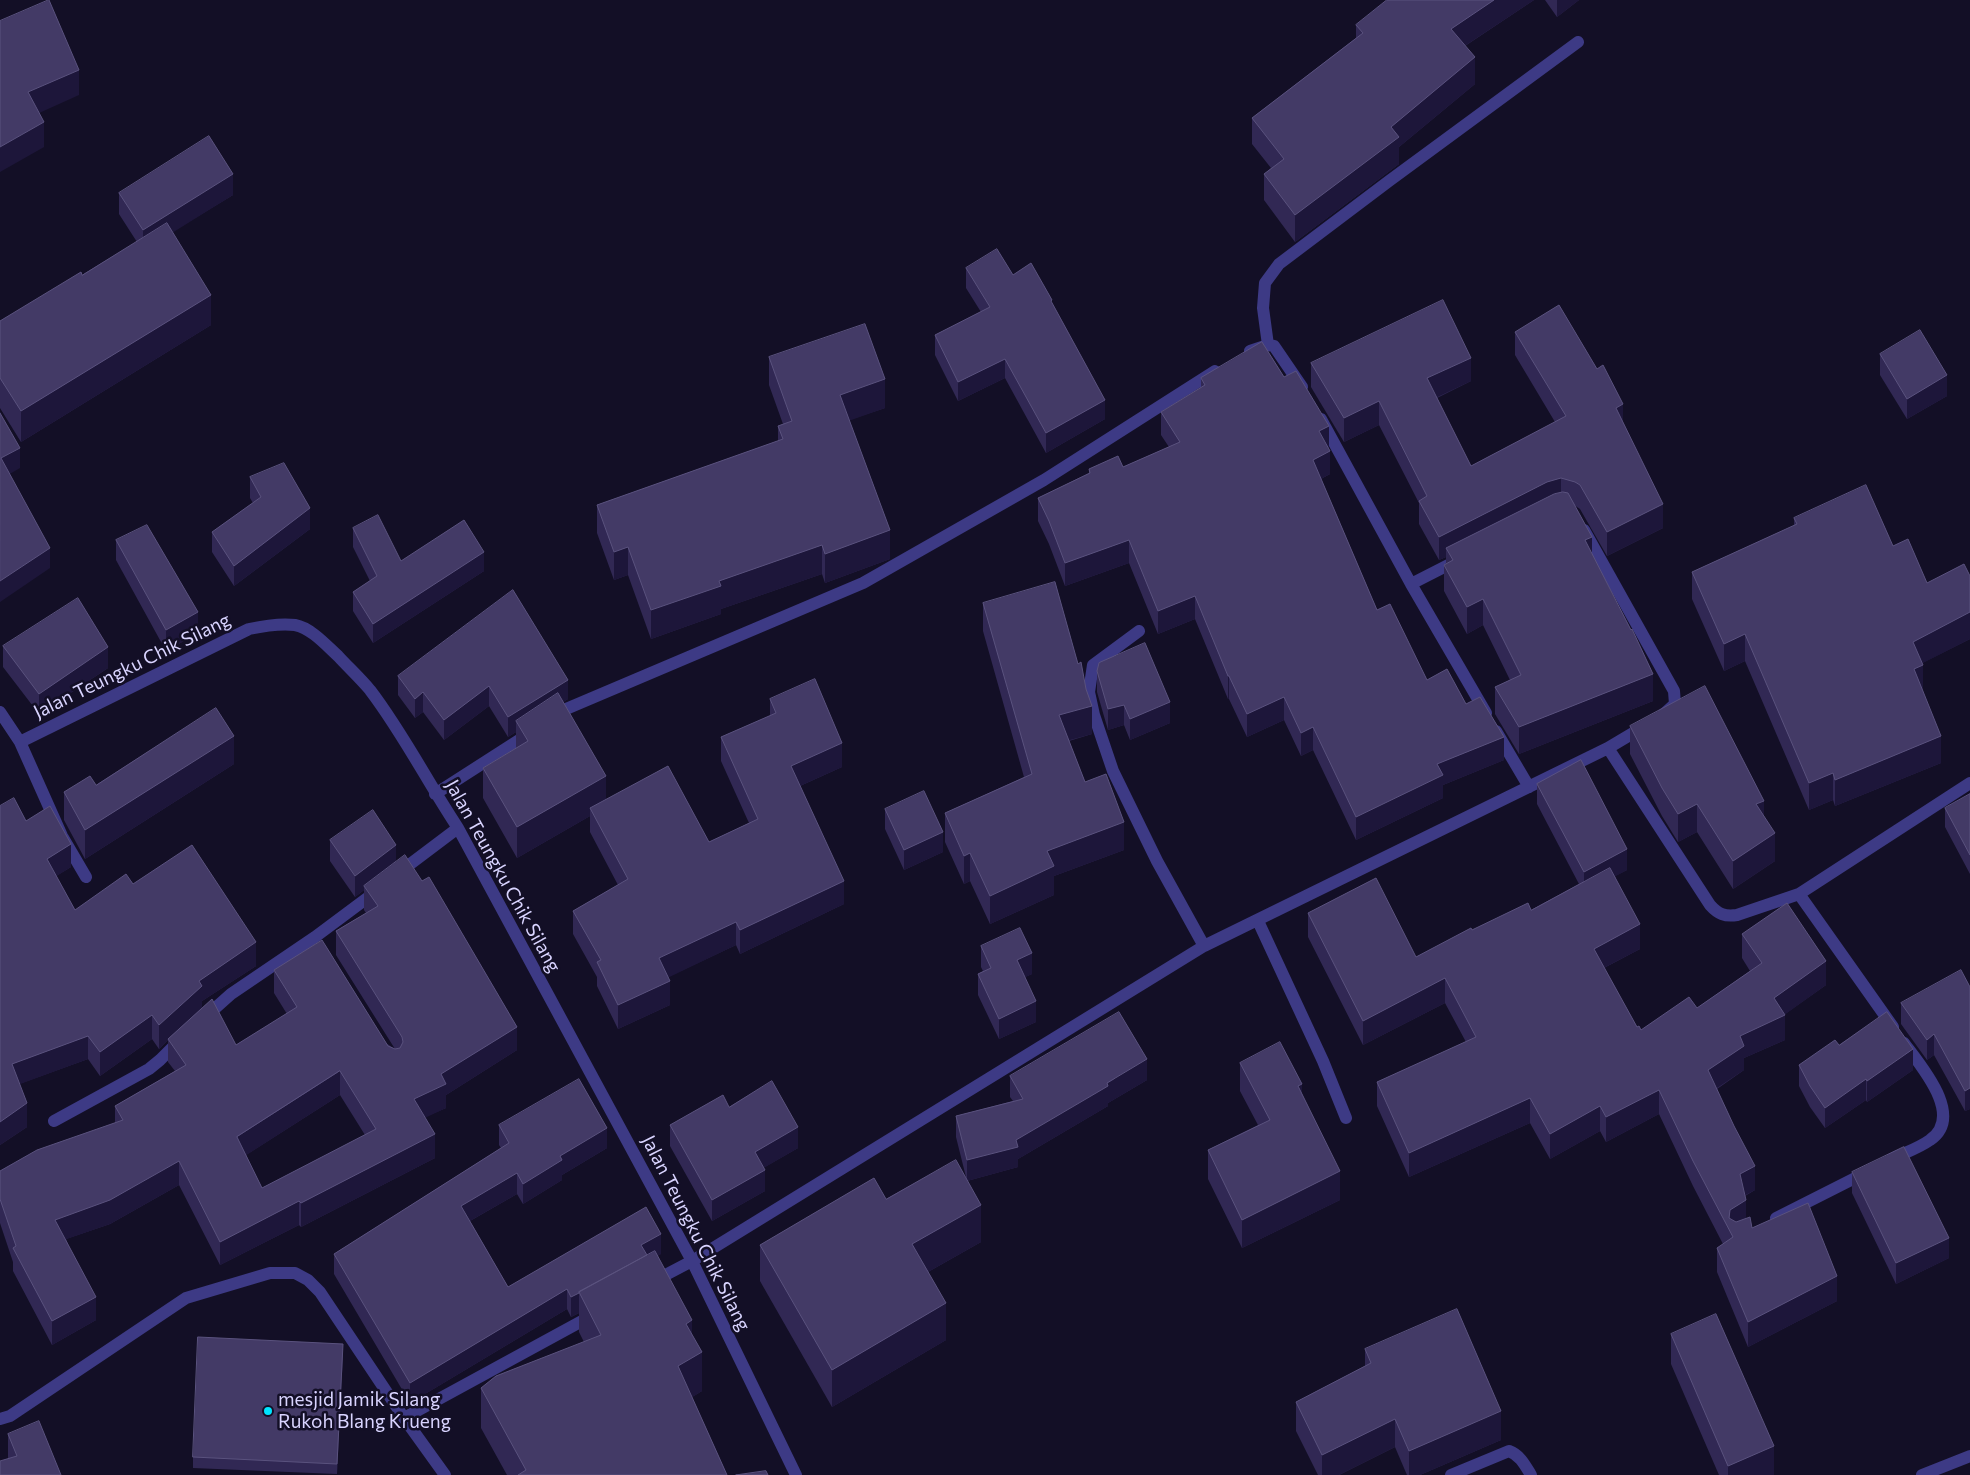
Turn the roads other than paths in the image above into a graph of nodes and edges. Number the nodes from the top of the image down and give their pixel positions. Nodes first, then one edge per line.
1 (1578, 42) dead end
2 (1268, 345) junction
3 (1241, 355) edge
4 (1226, 364) edge
5 (1578, 520) edge
6 (1472, 552) edge
7 (1411, 584) junction
8 (1139, 631) dead end
9 (0, 712) edge
10 (20, 742) junction
11 (1608, 748) junction
12 (1970, 782) edge
13 (1529, 787) junction
14 (435, 794) junction
15 (458, 828) junction
16 (86, 877) dead end
17 (1799, 894) junction
18 (1258, 921) junction
19 (1204, 946) junction
20 (1346, 1118) dead end
21 (54, 1121) dead end
22 (1762, 1225) edge
23 (692, 1261) junction
24 (639, 1289) edge
25 (604, 1308) edge
26 (404, 1418) junction
27 (0, 1420) edge
28 (1970, 1456) edge
29 (445, 1475) edge
30 (796, 1475) edge
31 (1451, 1475) edge
32 (1531, 1475) edge
33 (1922, 1475) edge

1 - 2 street
2 - 3 street
2 - 7 street
4 - 14 street
5 - 11 street
6 - 7 street
7 - 13 street
8 - 19 street
9 - 10 street, Jalan Teungku Chik Silang
10 - 14 street, Jalan Teungku Chik Silang
10 - 16 street
11 - 13 street
11 - 17 street
12 - 17 street
13 - 18 street
14 - 15 street, Jalan Teungku Chik Silang
15 - 21 street
15 - 23 street, Jalan Teungku Chik Silang
17 - 22 street
18 - 19 street
18 - 20 street
19 - 23 street
23 - 24 street
23 - 30 street, Jalan Teungku Chik Silang
25 - 26 street
26 - 27 street
26 - 29 street
28 - 33 street
31 - 32 street

